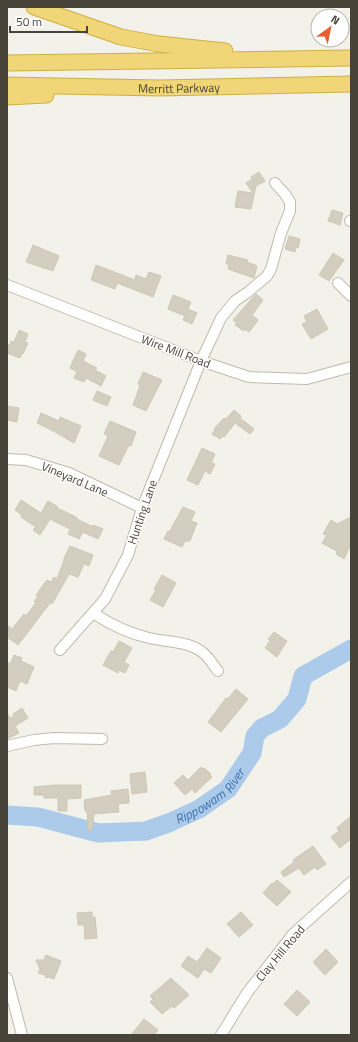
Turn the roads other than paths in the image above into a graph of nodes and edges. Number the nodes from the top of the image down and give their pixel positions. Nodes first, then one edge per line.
1 (34, 7) edge
2 (286, 58) junction
3 (351, 58) edge
4 (7, 63) edge
5 (351, 84) edge
6 (7, 85) edge
7 (160, 88) junction
8 (7, 97) edge
9 (275, 183) dead end
10 (338, 283) dead end
11 (7, 285) edge
12 (351, 296) edge
13 (201, 360) junction
14 (351, 367) edge
15 (7, 459) edge
16 (142, 508) junction
17 (93, 613) junction
18 (60, 650) dead end
19 (218, 671) dead end
20 (102, 740) dead end
21 (7, 746) edge
22 (351, 882) edge
23 (7, 978) edge
24 (22, 1035) edge
25 (221, 1035) edge

1 - 2 highway
2 - 3 highway
2 - 4 highway
5 - 7 highway, Merritt Parkway
6 - 7 highway, Merritt Parkway
7 - 8 highway
9 - 13 street, Hunting Lane
10 - 12 street
11 - 13 street, Wire Mill Road
13 - 14 street, Wire Mill Road
13 - 16 street, Hunting Lane
15 - 16 street, Vineyard Lane
16 - 17 street, Hunting Lane
17 - 18 street, Hunting Lane
17 - 19 street
20 - 21 street
22 - 25 street, Clay Hill Road
23 - 24 street

